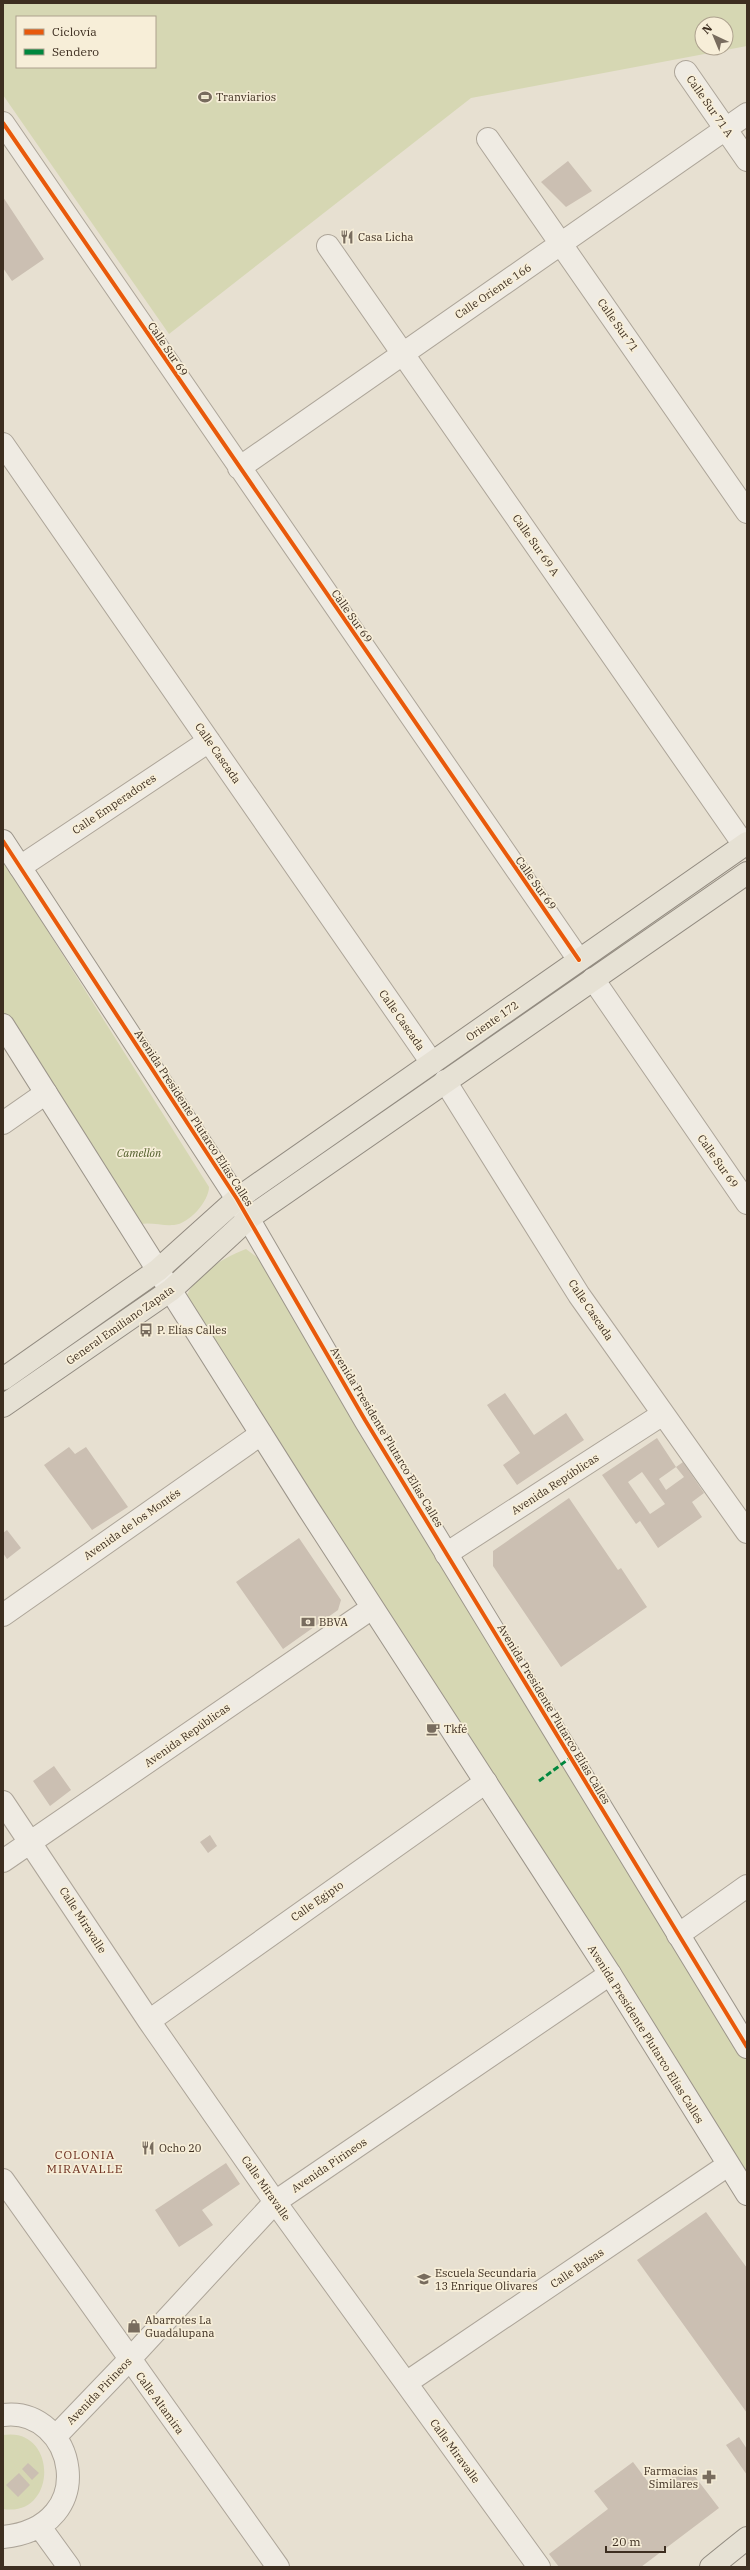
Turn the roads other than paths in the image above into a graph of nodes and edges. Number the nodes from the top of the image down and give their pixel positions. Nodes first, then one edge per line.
1 (686, 72) dead end
2 (747, 114) edge
3 (3, 123) edge
4 (725, 128) junction
5 (488, 139) dead end
6 (747, 160) edge
7 (561, 244) junction
8 (328, 246) dead end
9 (403, 353) junction
10 (3, 444) edge
11 (239, 468) junction
12 (747, 512) edge
13 (209, 740) junction
14 (3, 841) edge
15 (745, 844) edge
16 (20, 867) junction
17 (747, 873) edge
18 (579, 960) junction
19 (593, 979) junction
20 (3, 1025) edge
21 (432, 1063) junction
22 (445, 1081) junction
23 (46, 1093) junction
24 (3, 1123) edge
25 (237, 1199) junction
26 (747, 1203) edge
27 (249, 1218) junction
28 (158, 1270) junction
29 (171, 1290) junction
30 (3, 1379) edge
31 (3, 1406) edge
32 (663, 1414) junction
33 (261, 1434) junction
34 (747, 1532) edge
35 (446, 1554) junction
36 (372, 1608) junction
37 (3, 1615) edge
38 (486, 1782) junction
39 (3, 1802) edge
40 (31, 1842) junction
41 (3, 1862) edge
42 (747, 1886) edge
43 (678, 1935) junction
44 (610, 1974) junction
45 (149, 2021) junction
46 (747, 2047) edge
47 (728, 2165) junction
48 (3, 2180) edge
49 (747, 2194) edge
50 (275, 2202) junction
51 (129, 2360) junction
52 (406, 2383) junction
53 (3, 2415) edge
54 (55, 2437) junction
55 (40, 2527) junction
56 (3, 2537) edge
57 (745, 2544) edge
58 (69, 2567) edge
59 (278, 2567) edge
60 (539, 2567) edge
61 (711, 2567) edge

1 - 4 street, Calle Sur 71 A
2 - 4 street, Calle Oriente 166
3 - 11 street, Calle Sur 69
4 - 6 street, Calle Sur 71 A
4 - 7 street, Calle Oriente 166
5 - 7 street, Calle Sur 71
7 - 9 street, Calle Oriente 166
7 - 12 street, Calle Sur 71
8 - 9 street, Calle Sur 69 A
9 - 11 street, Calle Oriente 166
9 - 15 street, Calle Sur 69 A
10 - 13 street, Calle Cascada
11 - 18 street, Calle Sur 69
13 - 16 street, Calle Emperadores
13 - 21 street, Calle Cascada
14 - 16 street, Avenida Presidente Plutarco Elías Calles
15 - 18 main road, Oriente 172
16 - 25 street, Avenida Presidente Plutarco Elías Calles
17 - 19 main road, Oriente 172
18 - 21 main road, Oriente 172
19 - 22 main road, Oriente 172
19 - 26 street, Calle Sur 69
20 - 23 street, Avenida Presidente Plutarco Elías Calles
21 - 25 main road, Oriente 172
22 - 27 main road, Oriente 172
22 - 32 street, Calle Cascada
23 - 24 street
23 - 28 street, Avenida Presidente Plutarco Elías Calles
25 - 27 street, Avenida Presidente Plutarco Elías Calles
25 - 28 main road, General Emiliano Zapata
27 - 29 main road, General Emiliano Zapata
27 - 35 street, Avenida Presidente Plutarco Elías Calles
28 - 29 street, Avenida Presidente Plutarco Elías Calles
28 - 30 main road, General Emiliano Zapata
29 - 31 main road, General Emiliano Zapata
29 - 33 street, Avenida Presidente Plutarco Elías Calles
32 - 34 street, Calle Cascada
32 - 35 street, Avenida Repúblicas
33 - 36 street, Avenida Presidente Plutarco Elías Calles
33 - 37 street, Avenida de los Montés
35 - 43 street, Avenida Presidente Plutarco Elías Calles
36 - 38 street, Avenida Presidente Plutarco Elías Calles
36 - 40 street, Avenida Repúblicas
38 - 44 street, Avenida Presidente Plutarco Elías Calles
38 - 45 street, Calle Egipto
39 - 40 street, Calle Miravalle
40 - 41 street, Avenida Repúblicas
40 - 45 street, Calle Miravalle
42 - 43 street
43 - 46 street, Avenida Presidente Plutarco Elías Calles
44 - 47 street, Avenida Presidente Plutarco Elías Calles
44 - 50 street, Avenida Pirineos
45 - 50 street, Calle Miravalle
47 - 49 street, Avenida Presidente Plutarco Elías Calles
47 - 52 street, Calle Balsas
48 - 51 street, Calle Altamira
50 - 51 street, Avenida Pirineos
50 - 52 street, Calle Miravalle
51 - 54 street, Avenida Pirineos
51 - 59 street, Calle Altamira
52 - 60 street, Calle Miravalle
53 - 54 street
54 - 55 street
55 - 56 street
55 - 58 street
57 - 61 main road

